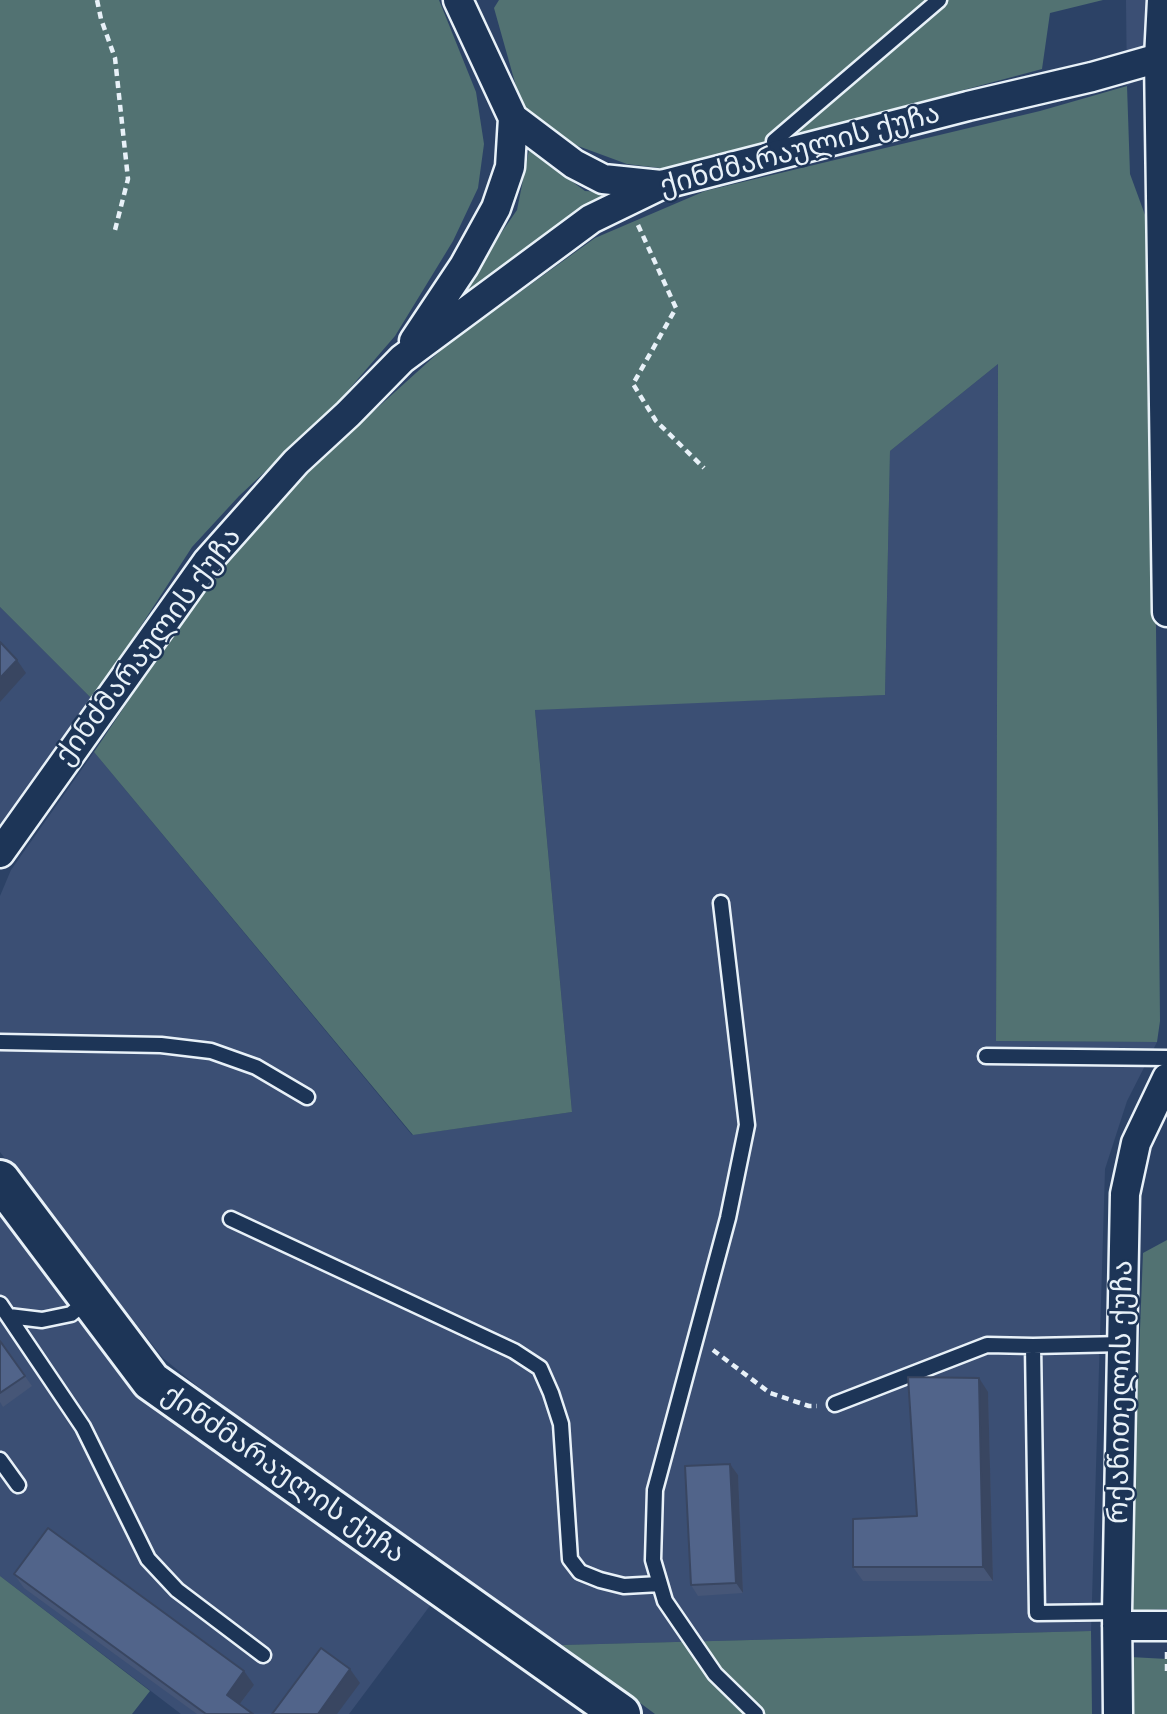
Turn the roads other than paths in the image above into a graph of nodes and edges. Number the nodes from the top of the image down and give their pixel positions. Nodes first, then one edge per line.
1 (939, 0) edge
2 (1163, 0) edge
3 (465, 4) edge
4 (1163, 58) edge
5 (513, 118) junction
6 (775, 157) junction
7 (661, 185) junction
8 (401, 359) junction
9 (1167, 612) edge
10 (0, 853) edge
11 (722, 903) dead end
12 (0, 1042) edge
13 (986, 1056) dead end
14 (1167, 1058) edge
15 (1167, 1079) edge
16 (307, 1097) dead end
17 (0, 1180) edge
18 (231, 1219) dead end
19 (88, 1300) junction
20 (4, 1310) edge
21 (1123, 1344) junction
22 (1033, 1346) junction
23 (835, 1404) road end
24 (0, 1460) edge
25 (18, 1485) dead end
26 (660, 1584) junction
27 (1117, 1619) junction
28 (1167, 1626) edge
29 (263, 1655) dead end
30 (621, 1714) edge
31 (756, 1714) edge
32 (1118, 1714) edge

1 - 6 lane
2 - 4 street
3 - 5 street
4 - 6 street, ქინძმარაულის ქუჩა
4 - 9 street
5 - 7 street
5 - 8 street
6 - 7 street, ქინძმარაულის ქუჩა
7 - 8 street, ქინძმარაულის ქუჩა
8 - 10 street, ქინძმარაულის ქუჩა
11 - 26 lane
12 - 16 lane
13 - 14 lane
15 - 21 street, რქაწითელის ქუჩა
17 - 19 main road, ქინძმარაულის ქუჩა
18 - 26 lane
19 - 20 lane
19 - 30 main road, ქინძმარაულის ქუჩა
20 - 29 lane
21 - 22 lane
21 - 27 street, რქაწითელის ქუჩა
22 - 23 lane
22 - 27 lane
24 - 25 lane
26 - 31 lane
27 - 28 street
27 - 32 street, რქაწითელის ქუჩა

